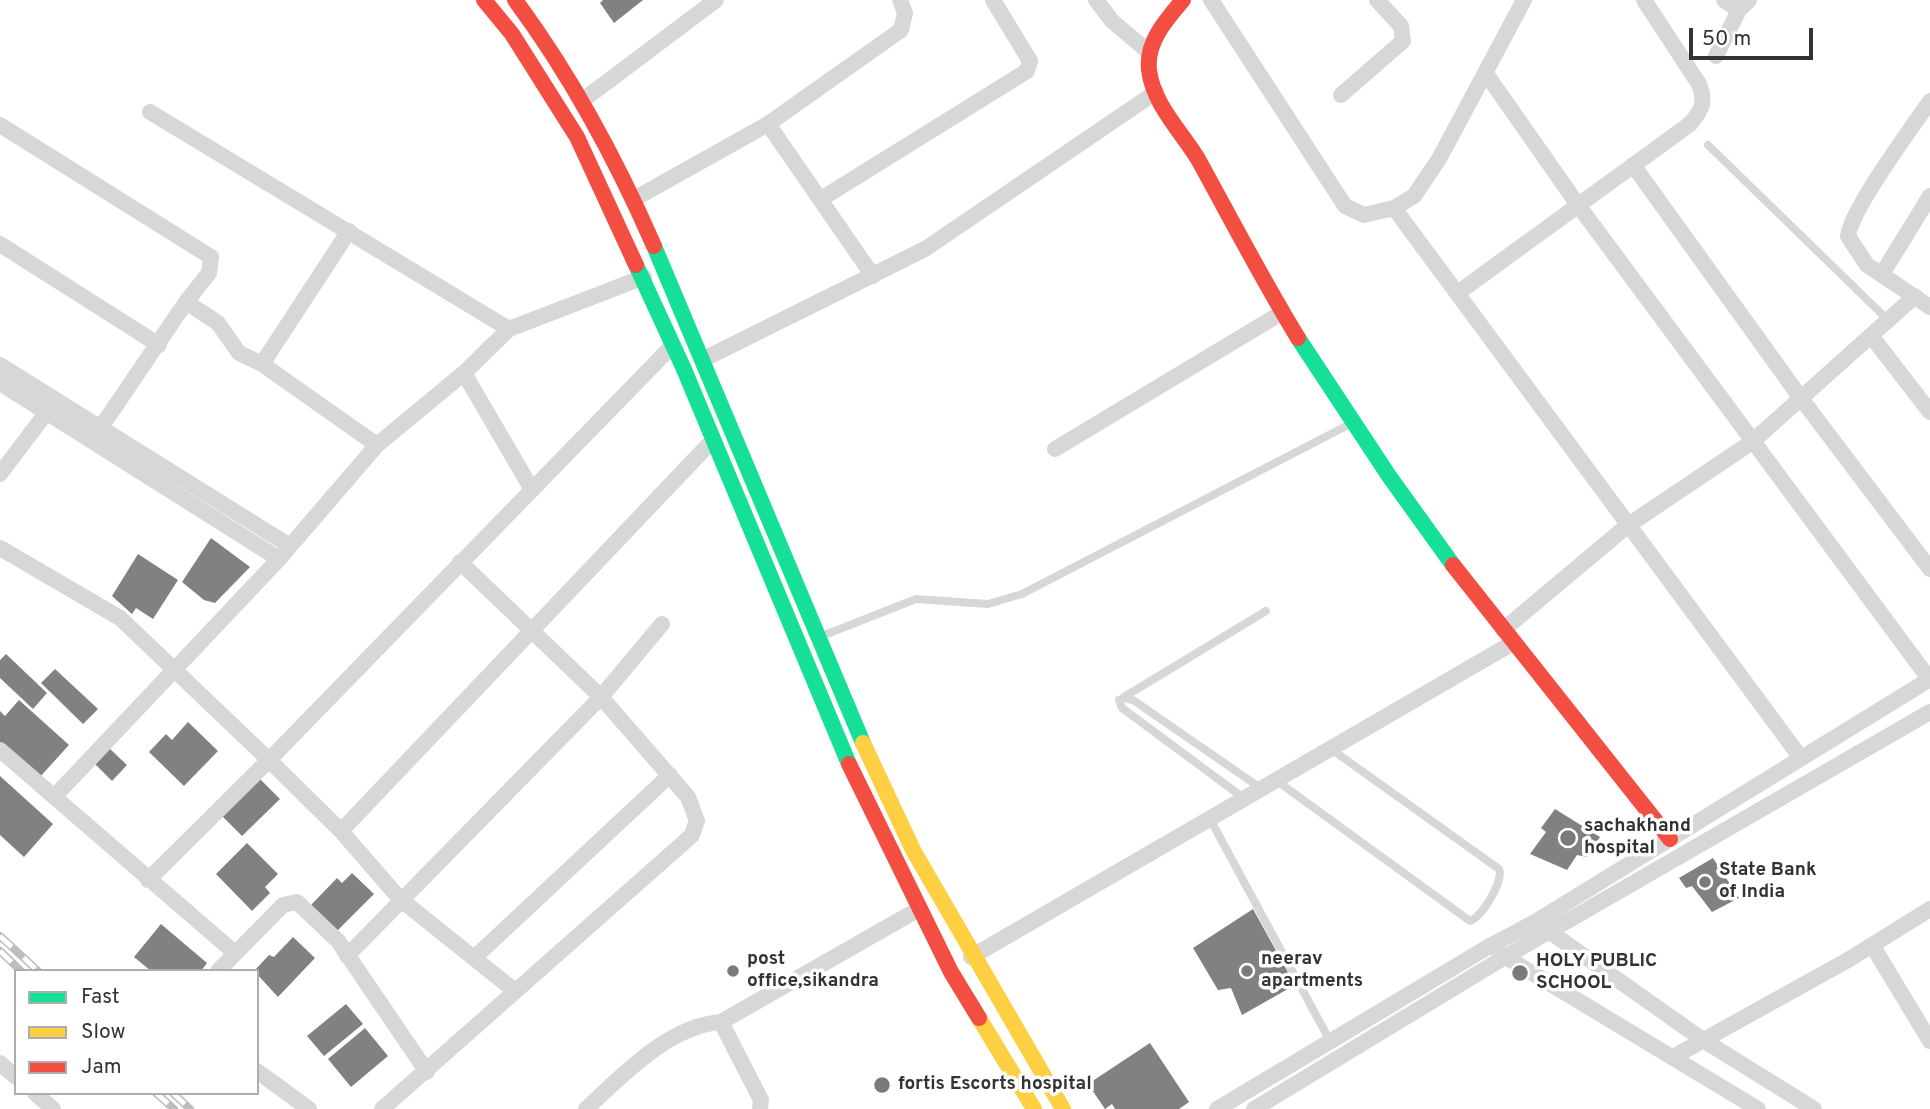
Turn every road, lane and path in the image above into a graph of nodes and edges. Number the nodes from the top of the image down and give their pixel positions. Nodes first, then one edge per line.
1 (484, 0) edge
2 (515, 0) edge
3 (716, 0) edge
4 (900, 0) edge
5 (993, 0) edge
6 (1096, 0) edge
7 (1183, 0) edge
8 (1211, 0) edge
9 (1377, 0) edge
10 (1524, 0) edge
11 (1644, 0) edge
12 (1724, 0) edge
13 (1744, 5) edge
14 (1150, 53) junction
15 (1716, 56) dead end
16 (1487, 75) junction
17 (1156, 92) junction
18 (1341, 94) dead end
19 (583, 100) junction
20 (1930, 101) edge
21 (150, 112) dead end
22 (768, 124) junction
23 (0, 125) edge
24 (1708, 145) dead end
25 (1633, 165) junction
26 (1930, 196) edge
27 (634, 199) junction
28 (821, 199) junction
29 (1578, 205) junction
30 (1394, 208) junction
31 (349, 231) junction
32 (0, 244) edge
33 (1882, 274) junction
34 (873, 276) junction
35 (644, 277) junction
36 (1459, 292) junction
37 (1915, 296) junction
38 (186, 302) junction
39 (1930, 307) edge
40 (1283, 312) junction
41 (1889, 321) junction
42 (509, 329) junction
43 (1872, 337) junction
44 (159, 345) junction
45 (673, 345) junction
46 (704, 359) junction
47 (261, 364) junction
48 (0, 365) edge
49 (464, 373) junction
50 (0, 383) edge
51 (1800, 397) junction
52 (52, 406) junction
53 (1930, 412) edge
54 (1352, 423) junction
55 (97, 433) junction
56 (713, 439) junction
57 (1752, 442) junction
58 (377, 445) junction
59 (1055, 449) dead end
60 (0, 474) edge
61 (531, 488) junction
62 (1627, 526) junction
63 (290, 546) junction
64 (0, 548) edge
65 (279, 559) junction
66 (460, 562) junction
67 (1930, 569) edge
68 (1266, 611) dead end
69 (662, 624) dead end
70 (532, 628) junction
71 (819, 637) junction
72 (1507, 637) junction
73 (175, 669) junction
74 (1930, 679) edge
75 (601, 696) junction
76 (1121, 699) junction
77 (1930, 712) edge
78 (1329, 747) junction
79 (0, 750) edge
80 (1801, 758) junction
81 (269, 760) junction
82 (670, 775) junction
83 (1270, 785) junction
84 (54, 797) junction
85 (1245, 799) junction
86 (1210, 819) junction
87 (341, 831) junction
88 (1670, 839) junction
89 (148, 880) junction
90 (400, 899) junction
91 (919, 909) junction
92 (1930, 909) edge
93 (1535, 922) junction
94 (1551, 933) junction
95 (1872, 944) junction
96 (1488, 947) junction
97 (235, 953) junction
98 (347, 956) junction
99 (971, 957) junction
100 (1505, 957) junction
101 (474, 958) junction
102 (220, 969) edge
103 (515, 991) junction
104 (721, 1022) junction
105 (1703, 1040) junction
106 (1330, 1041) junction
107 (1930, 1041) edge
108 (1673, 1057) junction
109 (0, 1063) edge
110 (427, 1072) junction
111 (259, 1073) edge
112 (14, 1075) edge
113 (36, 1095) edge
114 (53, 1109) edge
115 (309, 1109) edge
116 (382, 1109) edge
117 (586, 1109) edge
118 (760, 1109) edge
119 (1034, 1109) edge
120 (1063, 1109) edge
121 (1217, 1109) edge
122 (1254, 1109) edge
123 (1758, 1109) edge
124 (1814, 1109) edge

1 - 35 main road
2 - 19 main road
3 - 19 street
4 - 22 street
5 - 28 street
6 - 14 street
7 - 14 main road
8 - 30 street
9 - 18 street
10 - 16 street
11 - 25 street
12 - 13 street
13 - 15 street
14 - 17 main road
16 - 29 street
16 - 30 street
17 - 34 street
17 - 40 main road
19 - 27 main road
20 - 33 street
21 - 31 street
22 - 27 street
22 - 28 street
23 - 38 street
24 - 41 lane
25 - 29 street
25 - 51 street
26 - 33 street
27 - 46 main road
28 - 34 street
29 - 36 street
29 - 57 street
30 - 36 street
31 - 42 street
31 - 47 street
32 - 44 street
33 - 37 street
34 - 46 street
35 - 42 street
35 - 45 main road
36 - 62 street
37 - 39 street
37 - 41 street
38 - 44 street
38 - 47 street
40 - 54 main road
40 - 59 street
41 - 43 street
42 - 49 street
43 - 51 street
43 - 53 street
44 - 55 street
45 - 56 main road
45 - 61 street
46 - 71 main road
47 - 58 street
48 - 52 street
49 - 58 street
49 - 61 street
50 - 52 street
51 - 57 street
51 - 67 street
52 - 55 street
52 - 60 street
54 - 71 lane
54 - 72 main road
55 - 63 street
55 - 65 street
56 - 70 street
56 - 91 main road
57 - 62 street
57 - 74 street
58 - 63 street
61 - 66 street
62 - 72 street
62 - 80 street
63 - 65 street
64 - 73 street
65 - 73 street
66 - 70 street
66 - 81 street
68 - 76 lane
69 - 75 street
70 - 75 street
70 - 87 street
71 - 99 main road
72 - 78 street
72 - 88 main road
73 - 81 street
73 - 84 street
74 - 80 street
75 - 82 street
75 - 90 street
76 - 83 lane
76 - 85 lane
77 - 94 street
78 - 83 street
78 - 83 lane
79 - 84 street
80 - 88 street
81 - 87 street
81 - 89 street
82 - 101 street
82 - 103 street
83 - 85 street
84 - 89 street
85 - 86 street
86 - 99 street
86 - 106 lane
87 - 90 street
88 - 93 street
89 - 97 street
90 - 98 street
90 - 101 street
91 - 104 street
91 - 119 main road
92 - 95 street
93 - 94 street
93 - 96 street
94 - 100 street
94 - 105 street
95 - 105 street
95 - 107 street
96 - 100 street
96 - 106 street
97 - 98 street
97 - 102 street
98 - 110 street
99 - 120 main road
100 - 108 street
100 - 122 street
101 - 103 street
103 - 110 street
104 - 117 street
104 - 118 street
105 - 108 street
105 - 124 street
106 - 121 street
108 - 123 street
109 - 112 street
110 - 116 street
111 - 115 street
113 - 114 street

